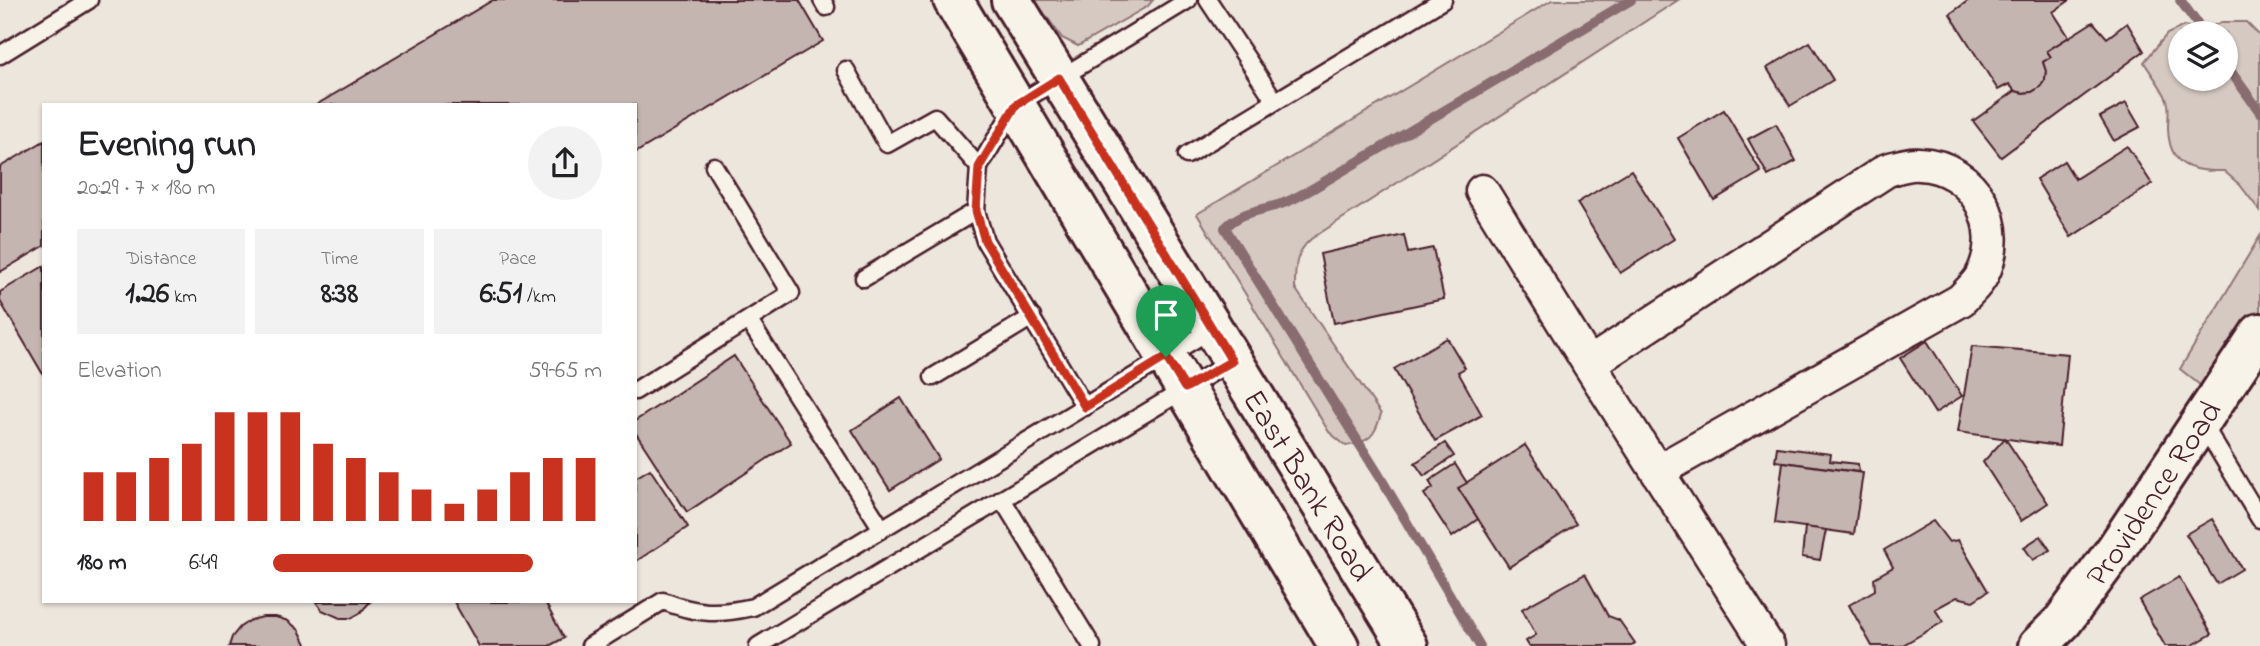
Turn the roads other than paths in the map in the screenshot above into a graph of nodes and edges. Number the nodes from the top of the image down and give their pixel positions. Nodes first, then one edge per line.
1 (89, 0) edge
2 (953, 0) edge
3 (1011, 0) edge
4 (1188, 0) edge
5 (1208, 0) edge
6 (1443, 0) edge
7 (0, 55) edge
8 (846, 70) dead end
9 (1059, 78) junction
10 (1275, 101) junction
11 (1016, 105) junction
12 (1187, 155) dead end
13 (714, 166) dead end
14 (979, 167) junction
15 (1482, 191) dead end
16 (976, 211) junction
17 (864, 278) dead end
18 (1032, 317) junction
19 (749, 321) junction
20 (1212, 329) junction
21 (2260, 332) edge
22 (1232, 361) junction
23 (2260, 363) edge
24 (1589, 364) junction
25 (1176, 373) junction
26 (933, 377) dead end
27 (637, 390) edge
28 (1085, 407) junction
29 (2210, 436) junction
30 (1658, 471) junction
31 (1002, 499) junction
32 (2260, 519) edge
33 (883, 529) junction
34 (590, 646) edge
35 (758, 646) edge
36 (1092, 646) edge
37 (1339, 646) edge
38 (1408, 646) edge
39 (1768, 646) edge
40 (2038, 646) edge
41 (2066, 646) edge

1 - 7 lane
2 - 11 main road, East Bank Road
3 - 9 main road, East Bank Road
4 - 9 lane
5 - 10 lane
6 - 10 lane
8 - 14 lane
9 - 11 lane
9 - 20 main road, East Bank Road
10 - 12 lane
11 - 14 lane
11 - 25 main road, East Bank Road
13 - 19 lane
14 - 16 lane
15 - 24 street
16 - 17 lane
16 - 18 lane
18 - 26 lane
18 - 28 lane
19 - 27 lane
19 - 33 lane
20 - 22 main road, East Bank Road
20 - 25 lane
21 - 40 main road, Providence Road
22 - 25 lane
22 - 38 main road, East Bank Road
23 - 29 main road, Providence Road
24 - 30 street
24 - 30 street
25 - 28 lane
25 - 31 lane
25 - 37 main road, East Bank Road
28 - 33 lane
29 - 32 lane
29 - 41 main road, Providence Road
30 - 39 street
31 - 35 lane
31 - 36 lane
33 - 34 lane

